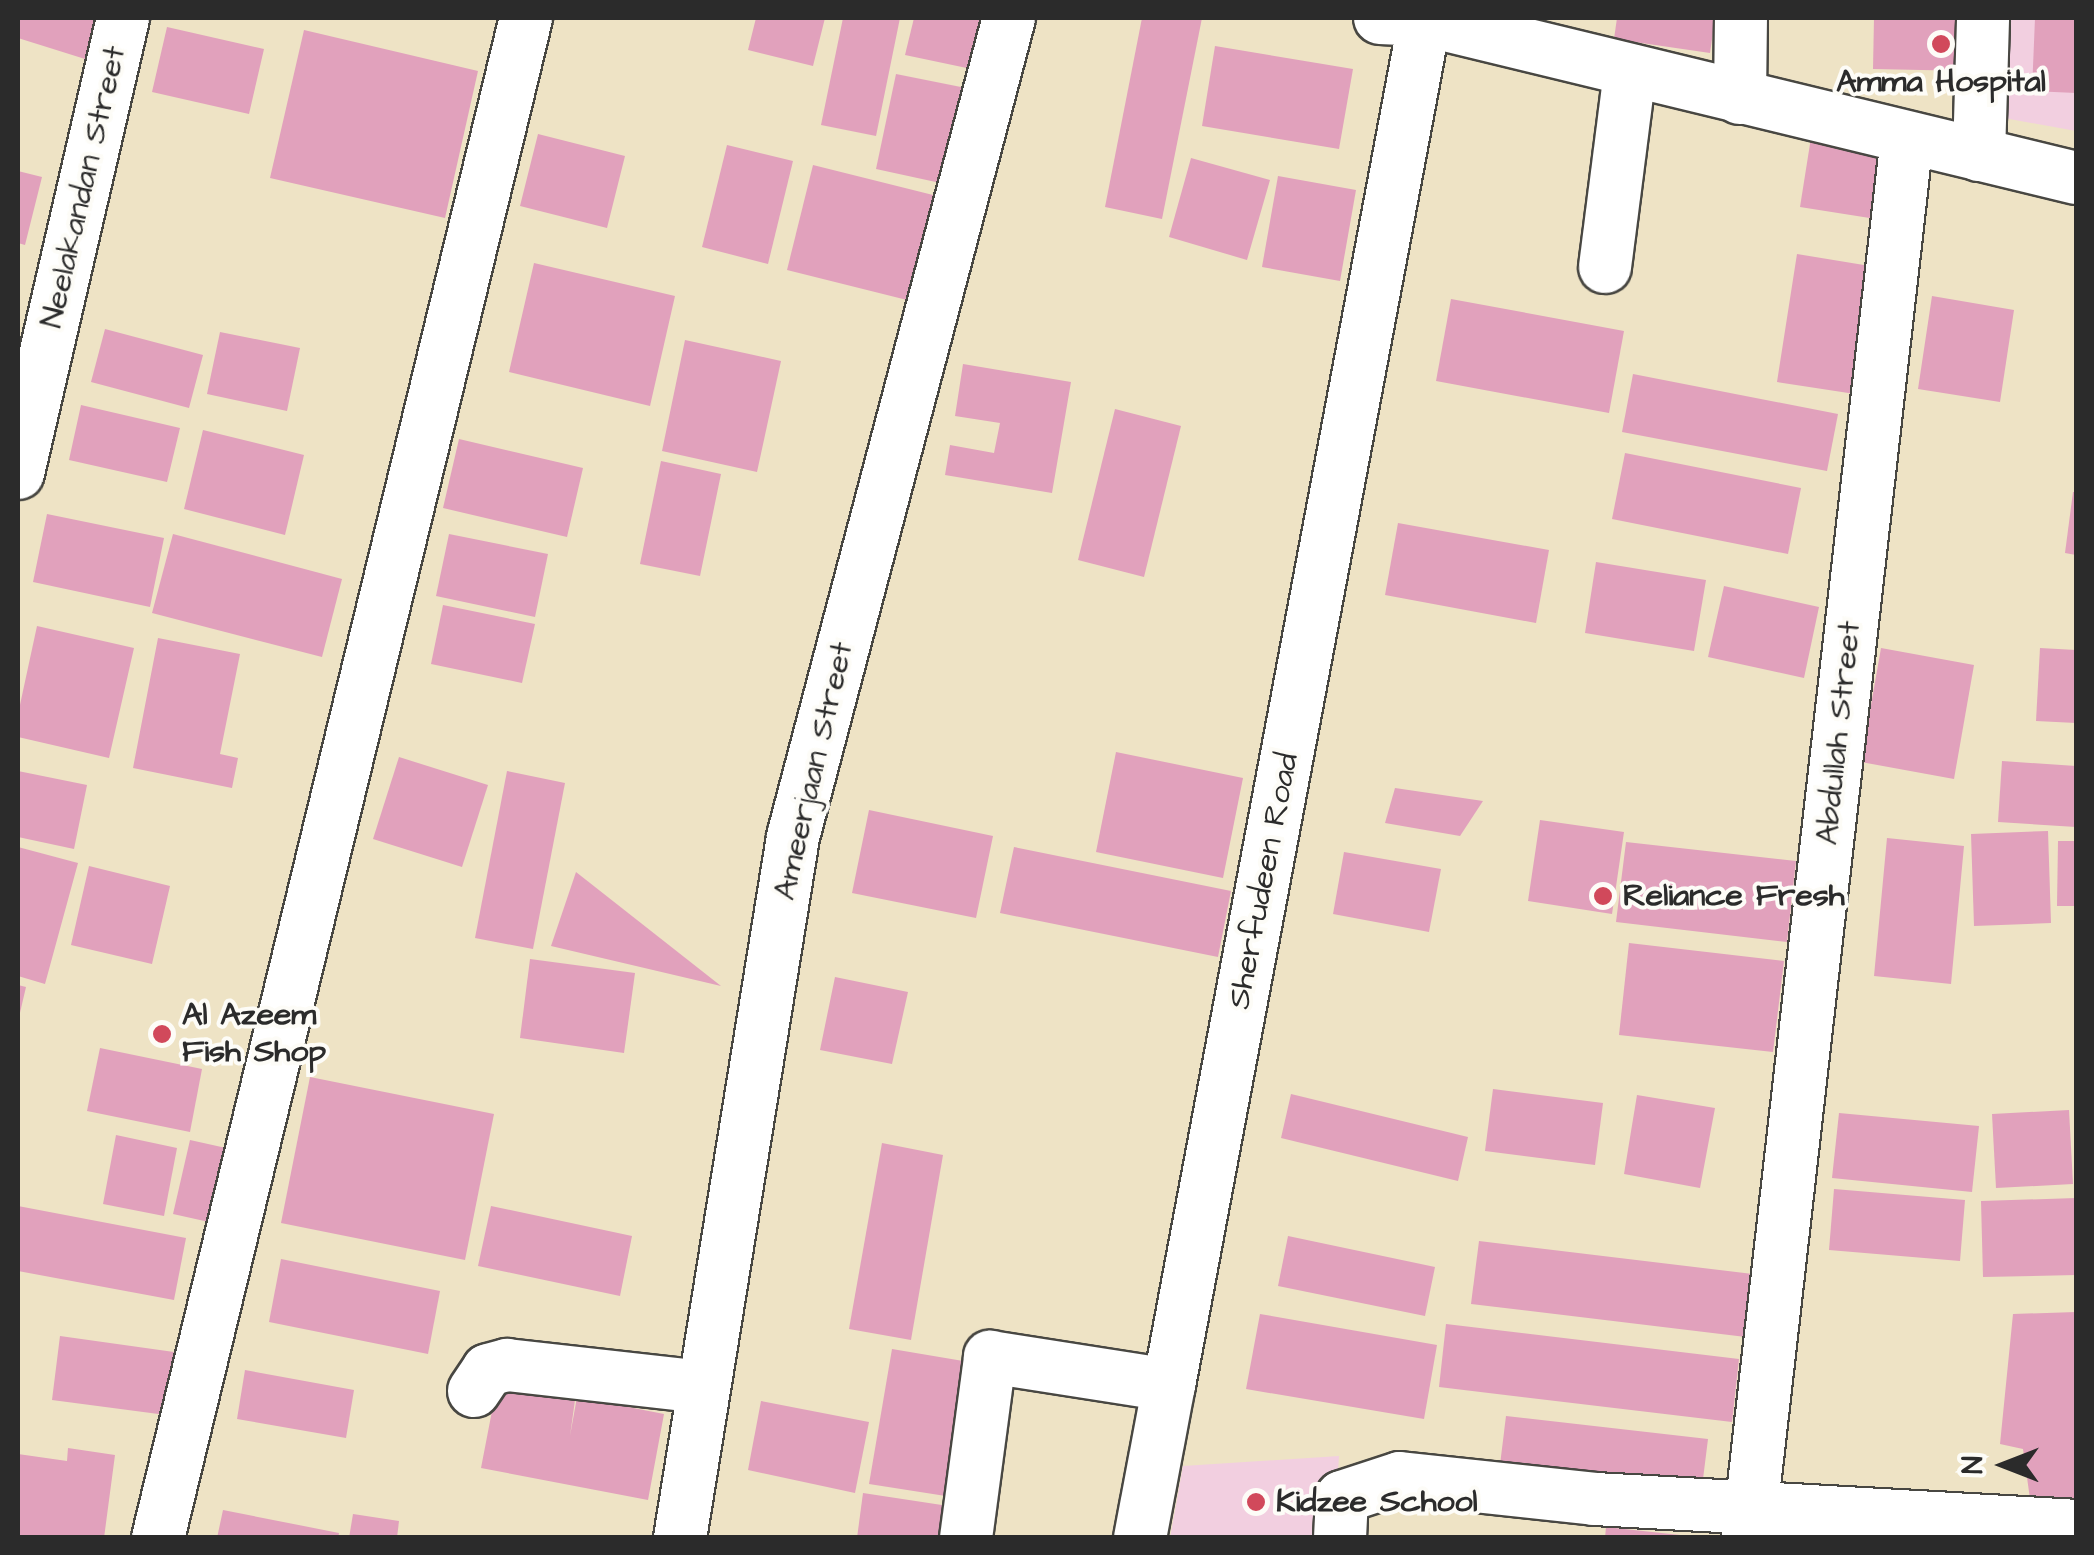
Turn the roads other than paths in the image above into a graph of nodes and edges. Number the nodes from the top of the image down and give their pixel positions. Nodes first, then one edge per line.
1 (124, 18) edge
2 (526, 18) edge
3 (1008, 18) edge
4 (1410, 18) edge
5 (1741, 18) edge
6 (1983, 18) edge
7 (1630, 71) junction
8 (1740, 98) junction
9 (1907, 138) junction
10 (1979, 155) junction
11 (2076, 178) edge
12 (1605, 266) dead end
13 (18, 473) edge
14 (1169, 1384) junction
15 (704, 1387) junction
16 (474, 1391) dead end
17 (1593, 1518) edge
18 (1750, 1522) edge
19 (2076, 1526) edge
20 (1899, 1527) edge
21 (158, 1538) edge
22 (680, 1538) edge
23 (966, 1538) edge
24 (1140, 1538) edge
25 (1340, 1538) edge

1 - 13 street, Neelakandan Street
2 - 21 street
3 - 15 street, Ameerjaan Street
4 - 7 street
4 - 14 street, Sherfudeen Road
5 - 8 street
6 - 10 street
7 - 8 street
7 - 12 street
8 - 9 street
9 - 10 street
9 - 18 street, Abdullah Street
10 - 11 street
14 - 23 street
14 - 24 street, Sherfudeen Road
15 - 16 street
15 - 22 street, Ameerjaan Street
17 - 18 street
17 - 25 street
18 - 20 street
19 - 20 street

